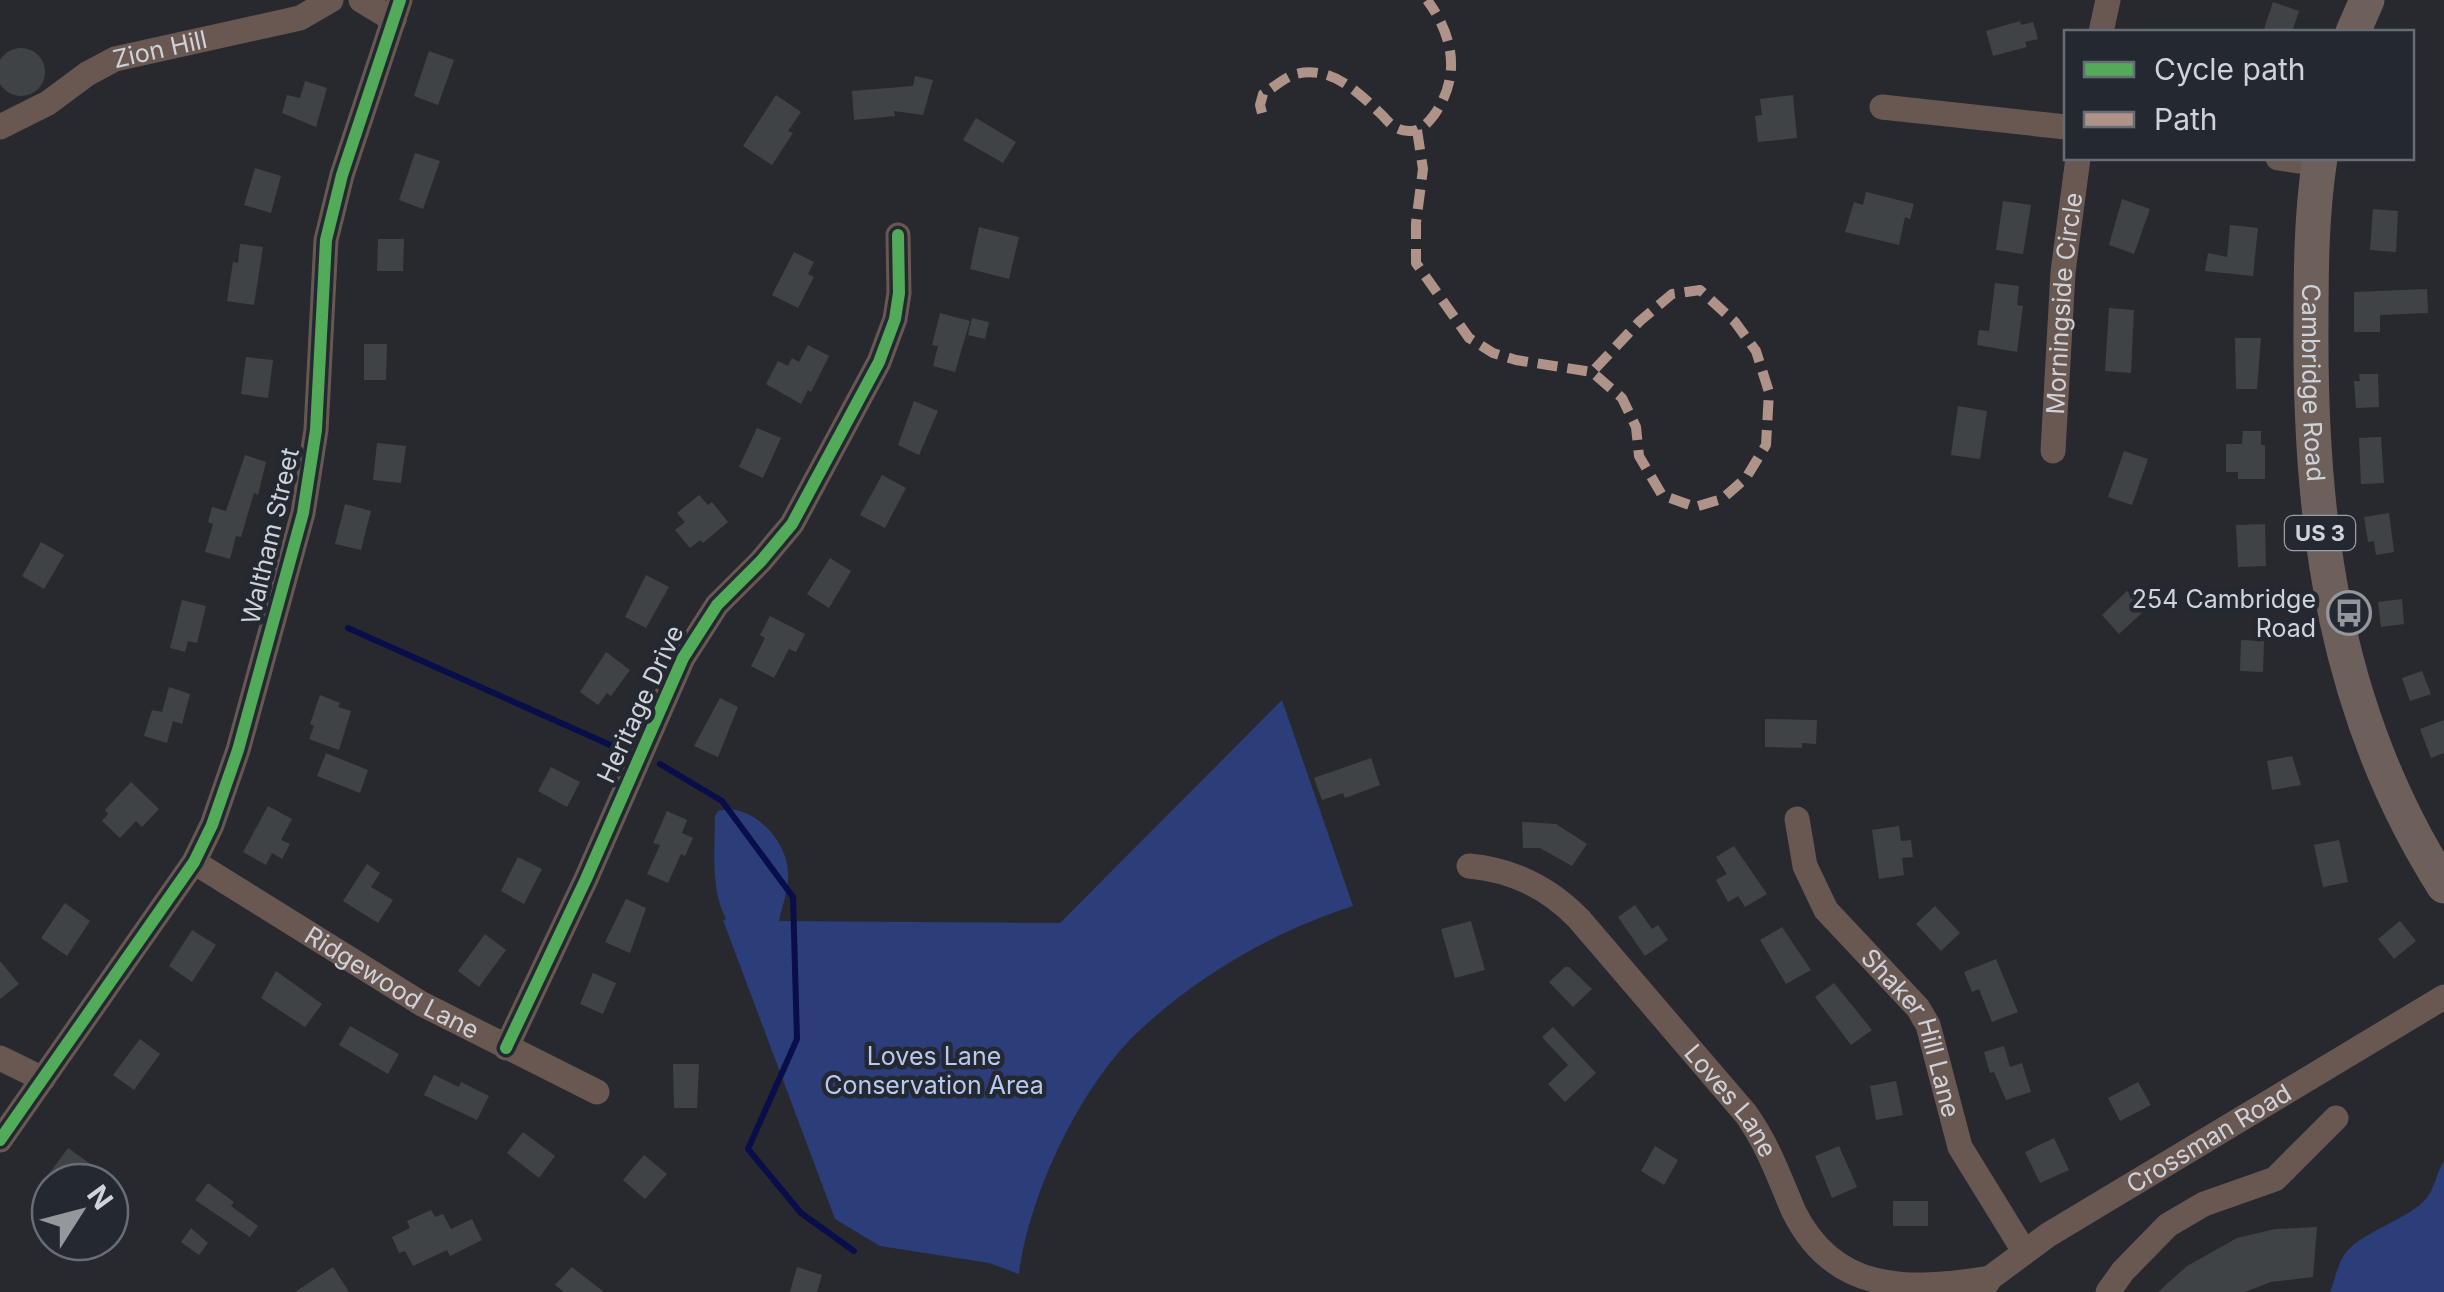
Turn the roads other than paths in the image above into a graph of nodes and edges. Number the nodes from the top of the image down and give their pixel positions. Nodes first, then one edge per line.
1 (331, 0) edge
2 (361, 0) edge
3 (2108, 0) edge
4 (2366, 0) edge
5 (397, 10) edge
6 (2101, 30) edge
7 (2354, 30) edge
8 (1882, 106) dead end
9 (0, 128) edge
10 (2064, 128) edge
11 (2078, 160) edge
12 (2319, 161) edge
13 (898, 234) dead end
14 (2053, 451) dead end
15 (1797, 820) dead end
16 (194, 862) junction
17 (1469, 866) dead end
18 (2444, 886) edge
19 (2444, 997) edge
20 (506, 1048) junction
21 (0, 1058) edge
22 (44, 1079) junction
23 (597, 1092) dead end
24 (2336, 1118) dead end
25 (0, 1140) edge
26 (2024, 1251) junction
27 (1986, 1285) edge
28 (2108, 1292) edge

1 - 9 street, Zion Hill
2 - 5 street
3 - 6 street
4 - 7 highway
5 - 16 street, Waltham Street
8 - 10 street
11 - 14 street, Morningside Circle
12 - 18 highway, Cambridge Road / US 3
13 - 20 street, Heritage Drive
15 - 26 street, Shaker Hill Lane
16 - 20 street, Ridgewood Lane
16 - 22 street, Waltham Street
17 - 27 street, Loves Lane
19 - 26 street, Crossman Road
20 - 23 street, Ridgewood Lane
21 - 22 street
22 - 25 street, Waltham Street
24 - 28 street
26 - 27 street, Crossman Road

